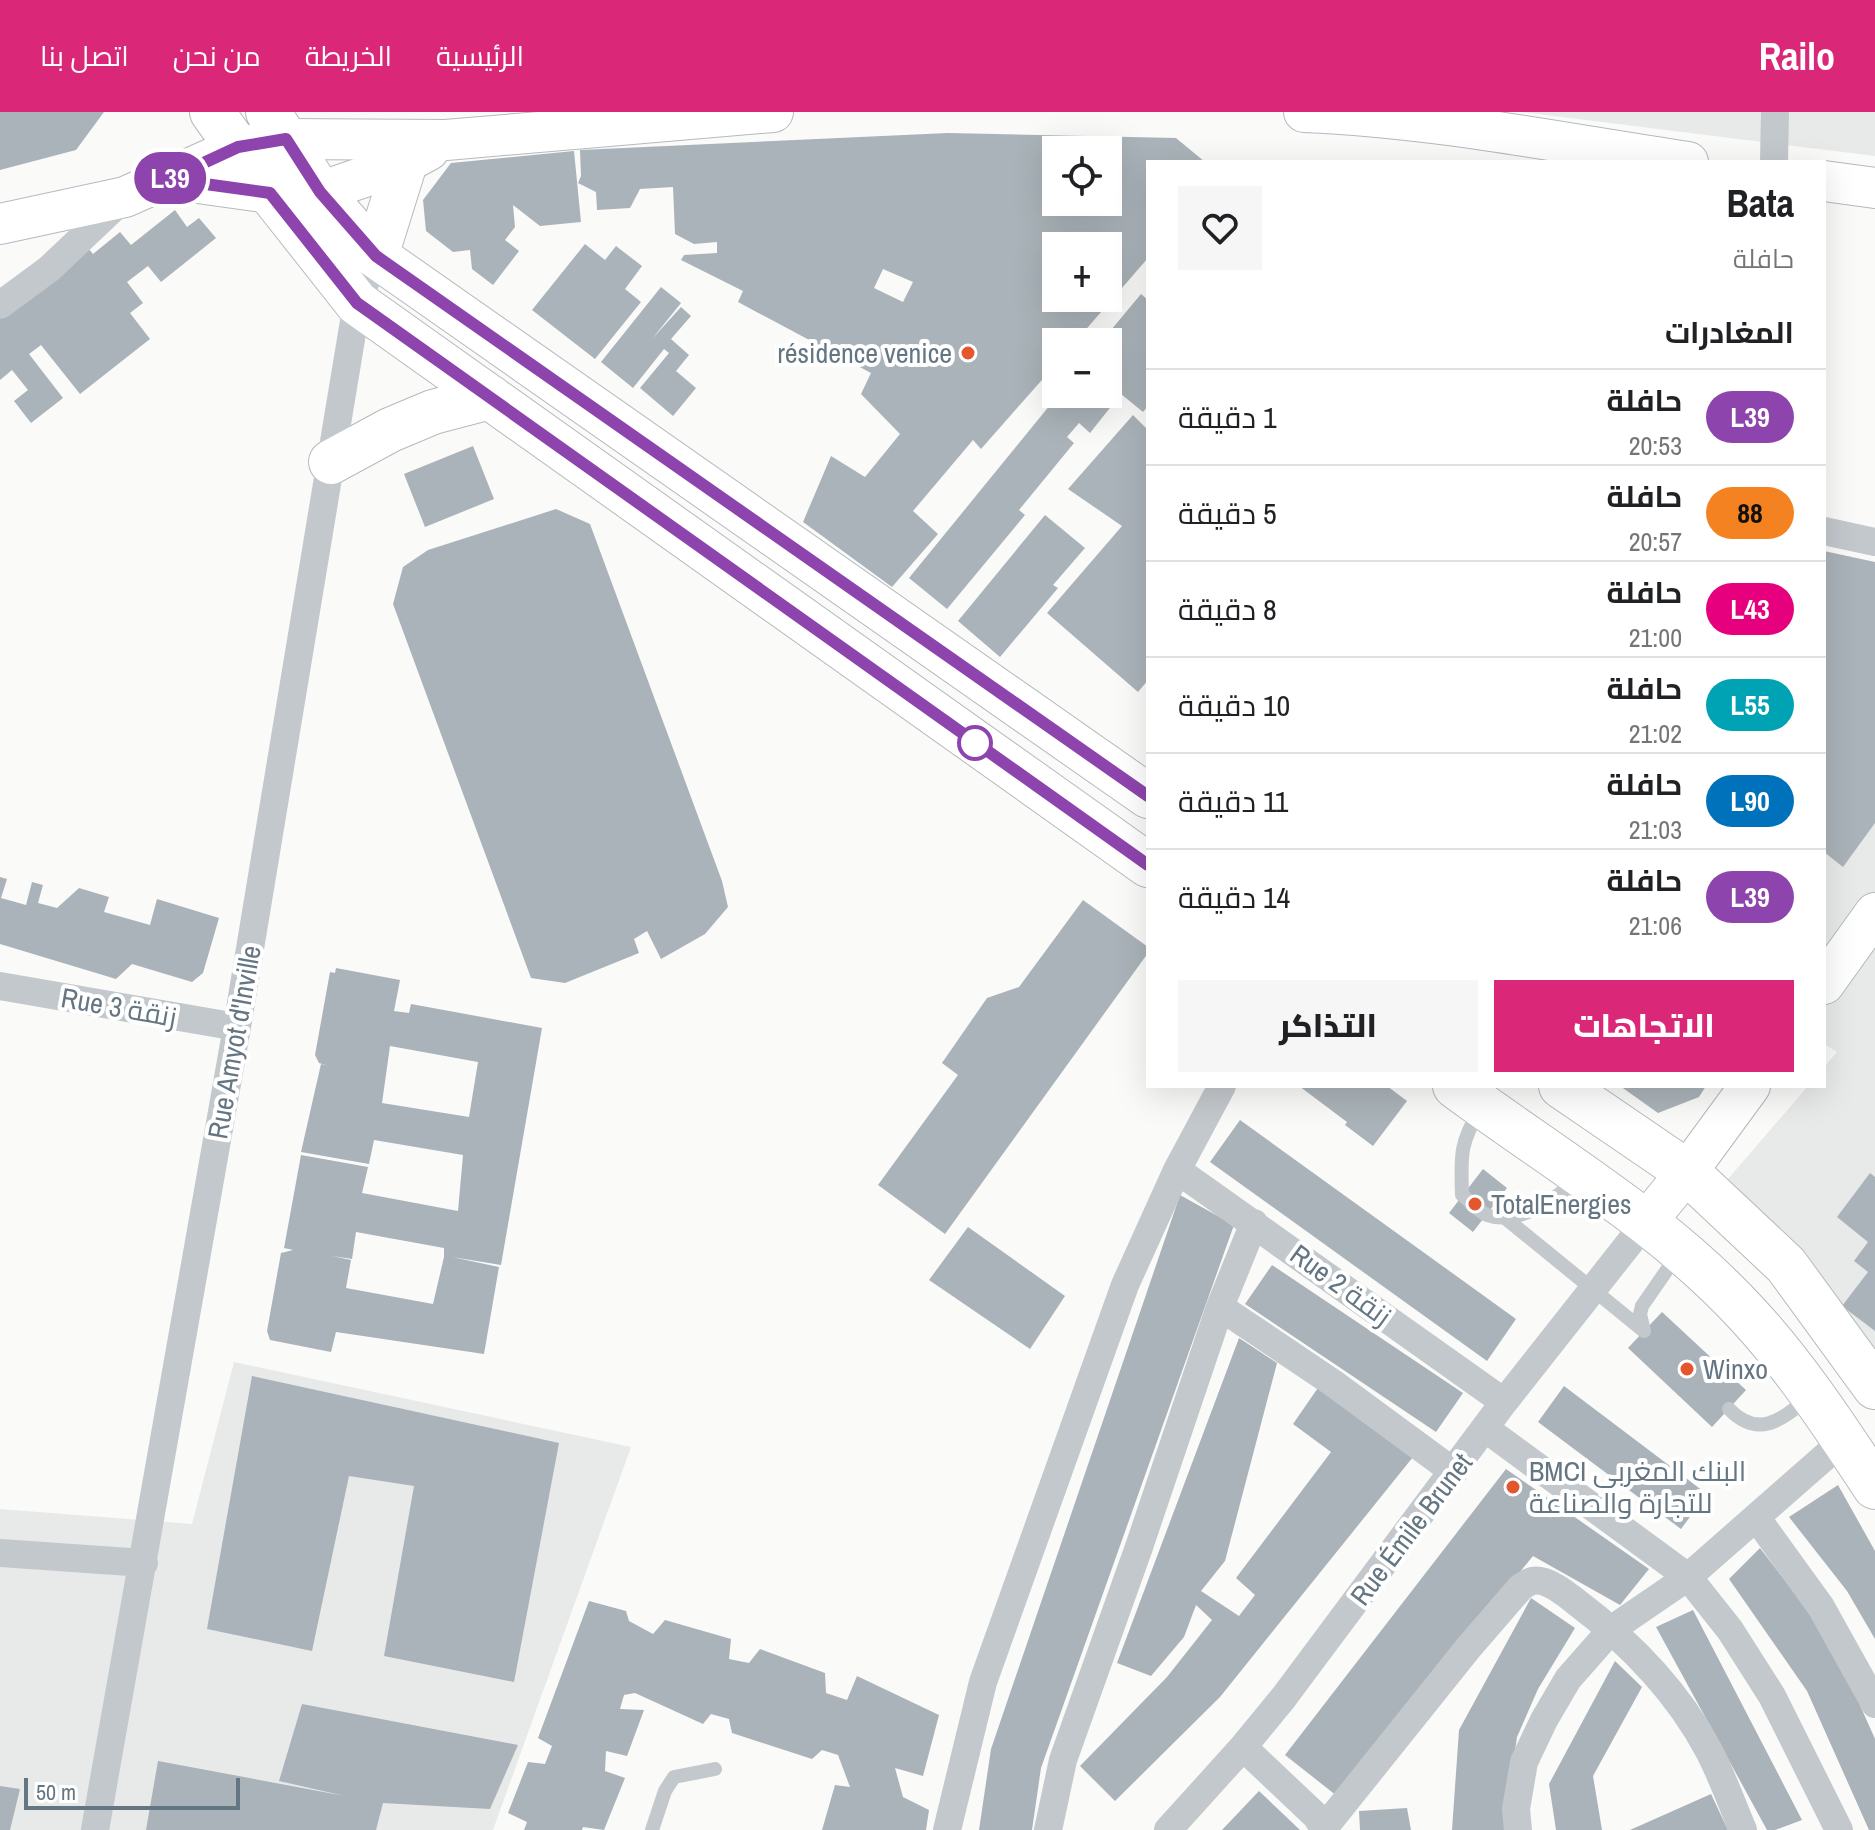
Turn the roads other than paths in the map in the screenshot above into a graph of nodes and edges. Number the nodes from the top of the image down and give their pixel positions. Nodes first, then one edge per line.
1 (212, 112) edge
2 (773, 112) edge
3 (1304, 112) edge
4 (1775, 112) edge
5 (277, 125) edge
6 (446, 140) junction
7 (238, 147) junction
8 (1676, 160) edge
9 (1774, 160) edge
10 (405, 163) junction
11 (169, 179) junction
12 (1826, 181) edge
13 (1875, 188) edge
14 (320, 192) junction
15 (270, 193) junction
16 (125, 197) junction
17 (0, 224) edge
18 (376, 256) junction
19 (357, 303) junction
20 (0, 305) edge
21 (490, 397) junction
22 (331, 462) junction
23 (1826, 531) edge
24 (1875, 542) edge
25 (1146, 795) edge
26 (1146, 864) edge
27 (1875, 913) edge
28 (1826, 981) edge
29 (0, 986) edge
30 (237, 1027) junction
31 (1221, 1088) edge
32 (1564, 1088) edge
33 (1749, 1088) edge
34 (1469, 1096) edge
35 (1177, 1170) junction
36 (1687, 1172) junction
37 (1581, 1173) junction
38 (1504, 1217) junction
39 (1646, 1222) junction
40 (1254, 1223) junction
41 (1680, 1250) junction
42 (1594, 1289) junction
43 (1220, 1307) junction
44 (1875, 1387) edge
45 (1812, 1395) junction
46 (1504, 1402) junction
47 (1729, 1409) dead end
48 (1486, 1429) junction
49 (1844, 1440) junction
50 (1454, 1472) junction
51 (1875, 1487) edge
52 (1756, 1517) junction
53 (0, 1553) edge
54 (144, 1563) junction
55 (1688, 1577) junction
56 (1612, 1629) junction
57 (1875, 1704) edge
58 (1243, 1747) junction
59 (715, 1769) dead end
60 (1324, 1829) edge
61 (1837, 1829) edge
62 (95, 1830) edge
63 (652, 1830) edge
64 (947, 1830) edge
65 (1048, 1830) edge
66 (1168, 1830) edge
67 (1518, 1830) edge
68 (1743, 1830) edge

1 - 7 main road
2 - 6 street
3 - 8 street
4 - 9 street
5 - 6 street
5 - 7 street
5 - 14 main road
6 - 10 street
7 - 11 street
7 - 15 main road
10 - 14 street
10 - 18 main road
11 - 15 street
11 - 16 street
12 - 13 street
14 - 15 street
14 - 18 main road
15 - 19 main road
16 - 17 street
16 - 20 street
18 - 19 street, Rue Amyot d'Inville
18 - 25 main road
19 - 21 main road
19 - 22 street, Rue Amyot d'Inville
21 - 22 main road
21 - 26 main road
22 - 30 street, Rue Amyot d'Inville
23 - 24 street
27 - 28 street
29 - 30 street, Rue 3 زنقة
30 - 54 street, Rue Amyot d'Inville
31 - 35 street
32 - 36 main road
33 - 36 street
34 - 37 main road
34 - 38 lane
35 - 40 street, Rue 2 زنقة
35 - 64 street
36 - 39 street
36 - 44 main road
37 - 38 lane
37 - 39 main road
38 - 42 lane
39 - 41 main road
39 - 42 street, Rue Émile Brunet
40 - 43 street
40 - 46 street, Rue 2 زنقة
41 - 42 lane
41 - 45 main road
42 - 46 street, Rue Émile Brunet
43 - 50 street
43 - 65 street
45 - 47 lane
45 - 49 main road
46 - 48 street, Rue Émile Brunet
48 - 50 street, Rue Émile Brunet
48 - 55 street
49 - 51 main road
49 - 52 street
50 - 58 street, Rue Émile Brunet
52 - 55 street
52 - 57 street
53 - 54 street
54 - 62 street, Rue Amyot d'Inville
55 - 56 street
55 - 61 street
56 - 60 street
56 - 67 street
56 - 68 street
58 - 60 street
58 - 66 street, Rue Émile Brunet
59 - 63 lane

